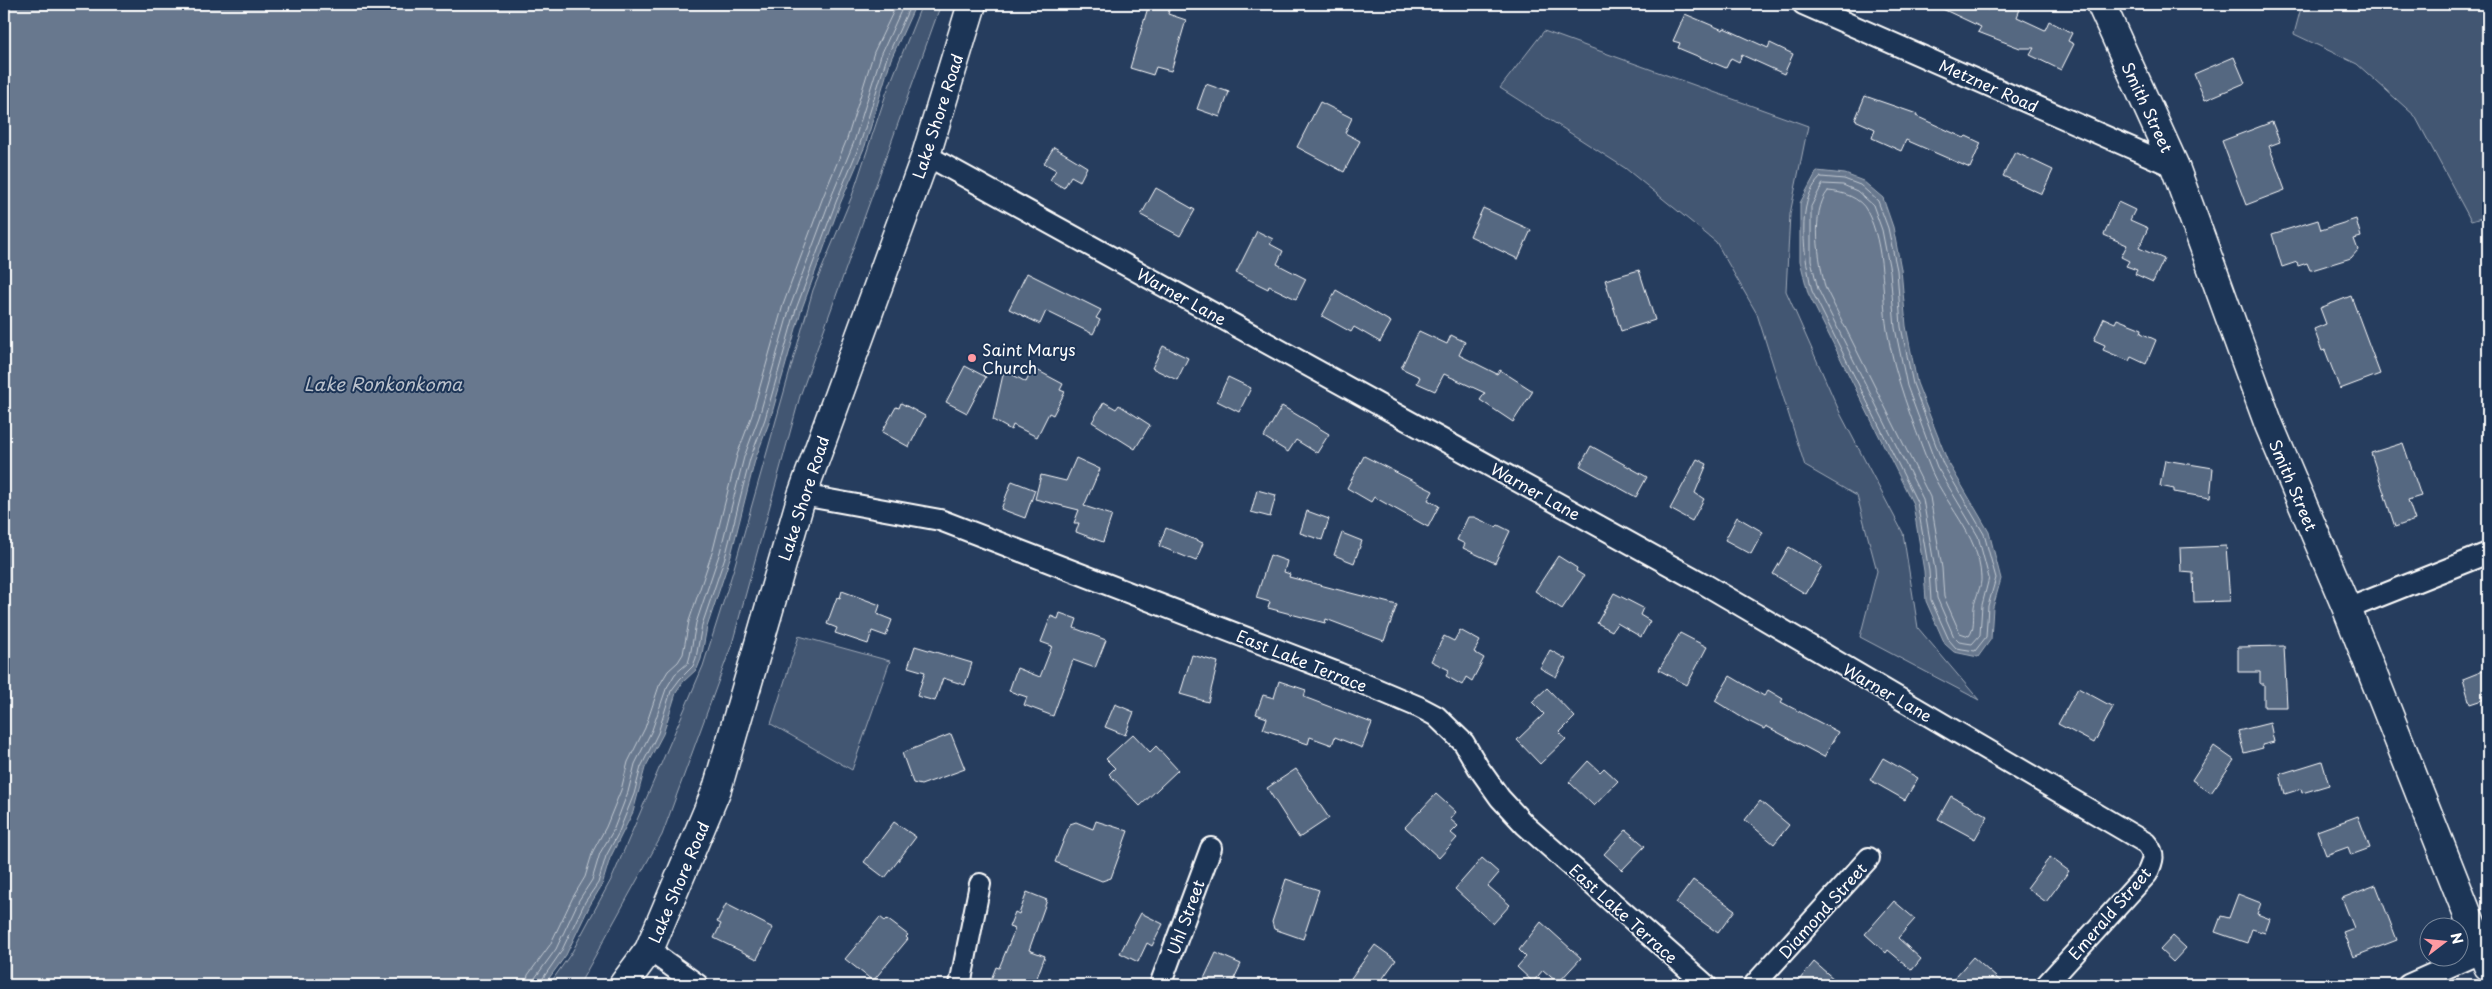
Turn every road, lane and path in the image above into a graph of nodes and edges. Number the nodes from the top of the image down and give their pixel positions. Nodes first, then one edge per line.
1 (972, 4) edge
2 (1803, 4) edge
3 (2101, 4) edge
4 (926, 155) junction
5 (2175, 167) junction
6 (802, 495) junction
7 (2488, 553) edge
8 (2347, 609) junction
9 (2140, 839) joint
10 (1211, 848) dead end
11 (1869, 858) dead end
12 (980, 884) dead end
13 (649, 950) junction
14 (2485, 959) edge
15 (623, 985) edge
16 (698, 985) edge
17 (960, 985) edge
18 (1160, 985) edge
19 (1706, 985) edge
20 (1754, 985) edge
21 (2046, 985) edge
22 (2408, 985) edge

1 - 4 main road, Lake Shore Road
2 - 5 street, Metzner Road
3 - 5 main road, Smith Street
4 - 6 main road, Lake Shore Road
4 - 9 street, Warner Lane
5 - 8 main road, Smith Street
6 - 13 main road, Lake Shore Road
6 - 19 street, East Lake Terrace
7 - 8 street
8 - 14 main road, Smith Street
9 - 21 street, Emerald Street
10 - 18 street, Uhl Street
11 - 20 street, Diamond Street
12 - 17 street
13 - 15 main road, Lake Shore Road
13 - 16 street
14 - 22 street

